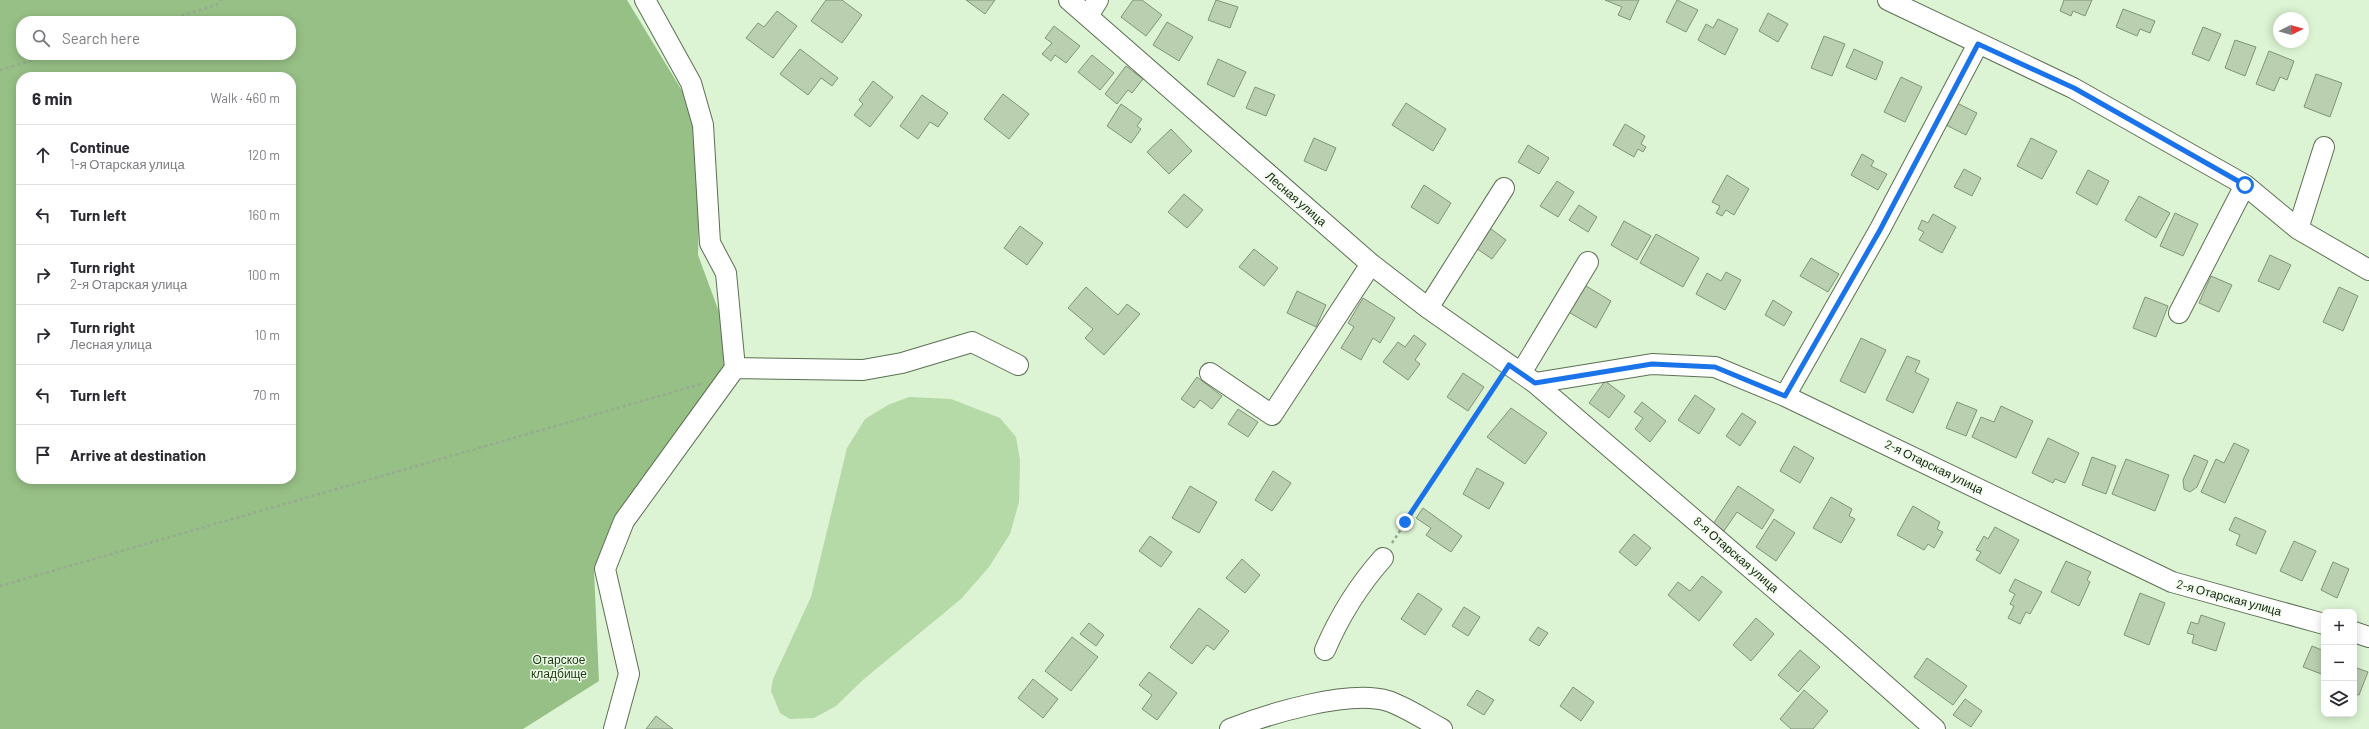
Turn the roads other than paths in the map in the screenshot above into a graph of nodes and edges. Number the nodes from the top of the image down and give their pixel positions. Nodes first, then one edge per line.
1 (645, 0) edge
2 (1069, 0) edge
3 (1888, 0) edge
4 (1093, 8) edge
5 (1978, 44) junction
6 (2324, 147) dead end
7 (2245, 185) junction
8 (1504, 188) dead end
9 (2298, 229) junction
10 (1588, 262) dead end
11 (1371, 264) junction
12 (2369, 270) edge
13 (1428, 308) junction
14 (2179, 313) dead end
15 (1018, 365) dead end
16 (733, 372) junction
17 (1210, 373) dead end
18 (1522, 374) junction
19 (1785, 396) junction
20 (1383, 558) road end
21 (2321, 623) edge
22 (2357, 633) edge
23 (2369, 636) edge
24 (1326, 650) dead end
25 (1295, 710) junction
26 (614, 729) edge
27 (1230, 729) edge
28 (1280, 729) edge
29 (1442, 729) edge
30 (1935, 729) edge

1 - 16 street
2 - 4 street, Лесная улица
3 - 5 street
4 - 11 street, Лесная улица
5 - 7 street
5 - 19 street
6 - 9 street
7 - 9 street
7 - 14 street
8 - 13 street
9 - 12 street
10 - 18 street
11 - 13 street, Лесная улица
11 - 17 street
13 - 18 street, Лесная улица
15 - 16 street
16 - 26 street
18 - 19 street, 2-я Отарская улица
18 - 30 street, 8-я Отарская улица
19 - 21 street, 2-я Отарская улица
20 - 24 street
22 - 23 street
25 - 27 street
25 - 28 street
25 - 29 street

